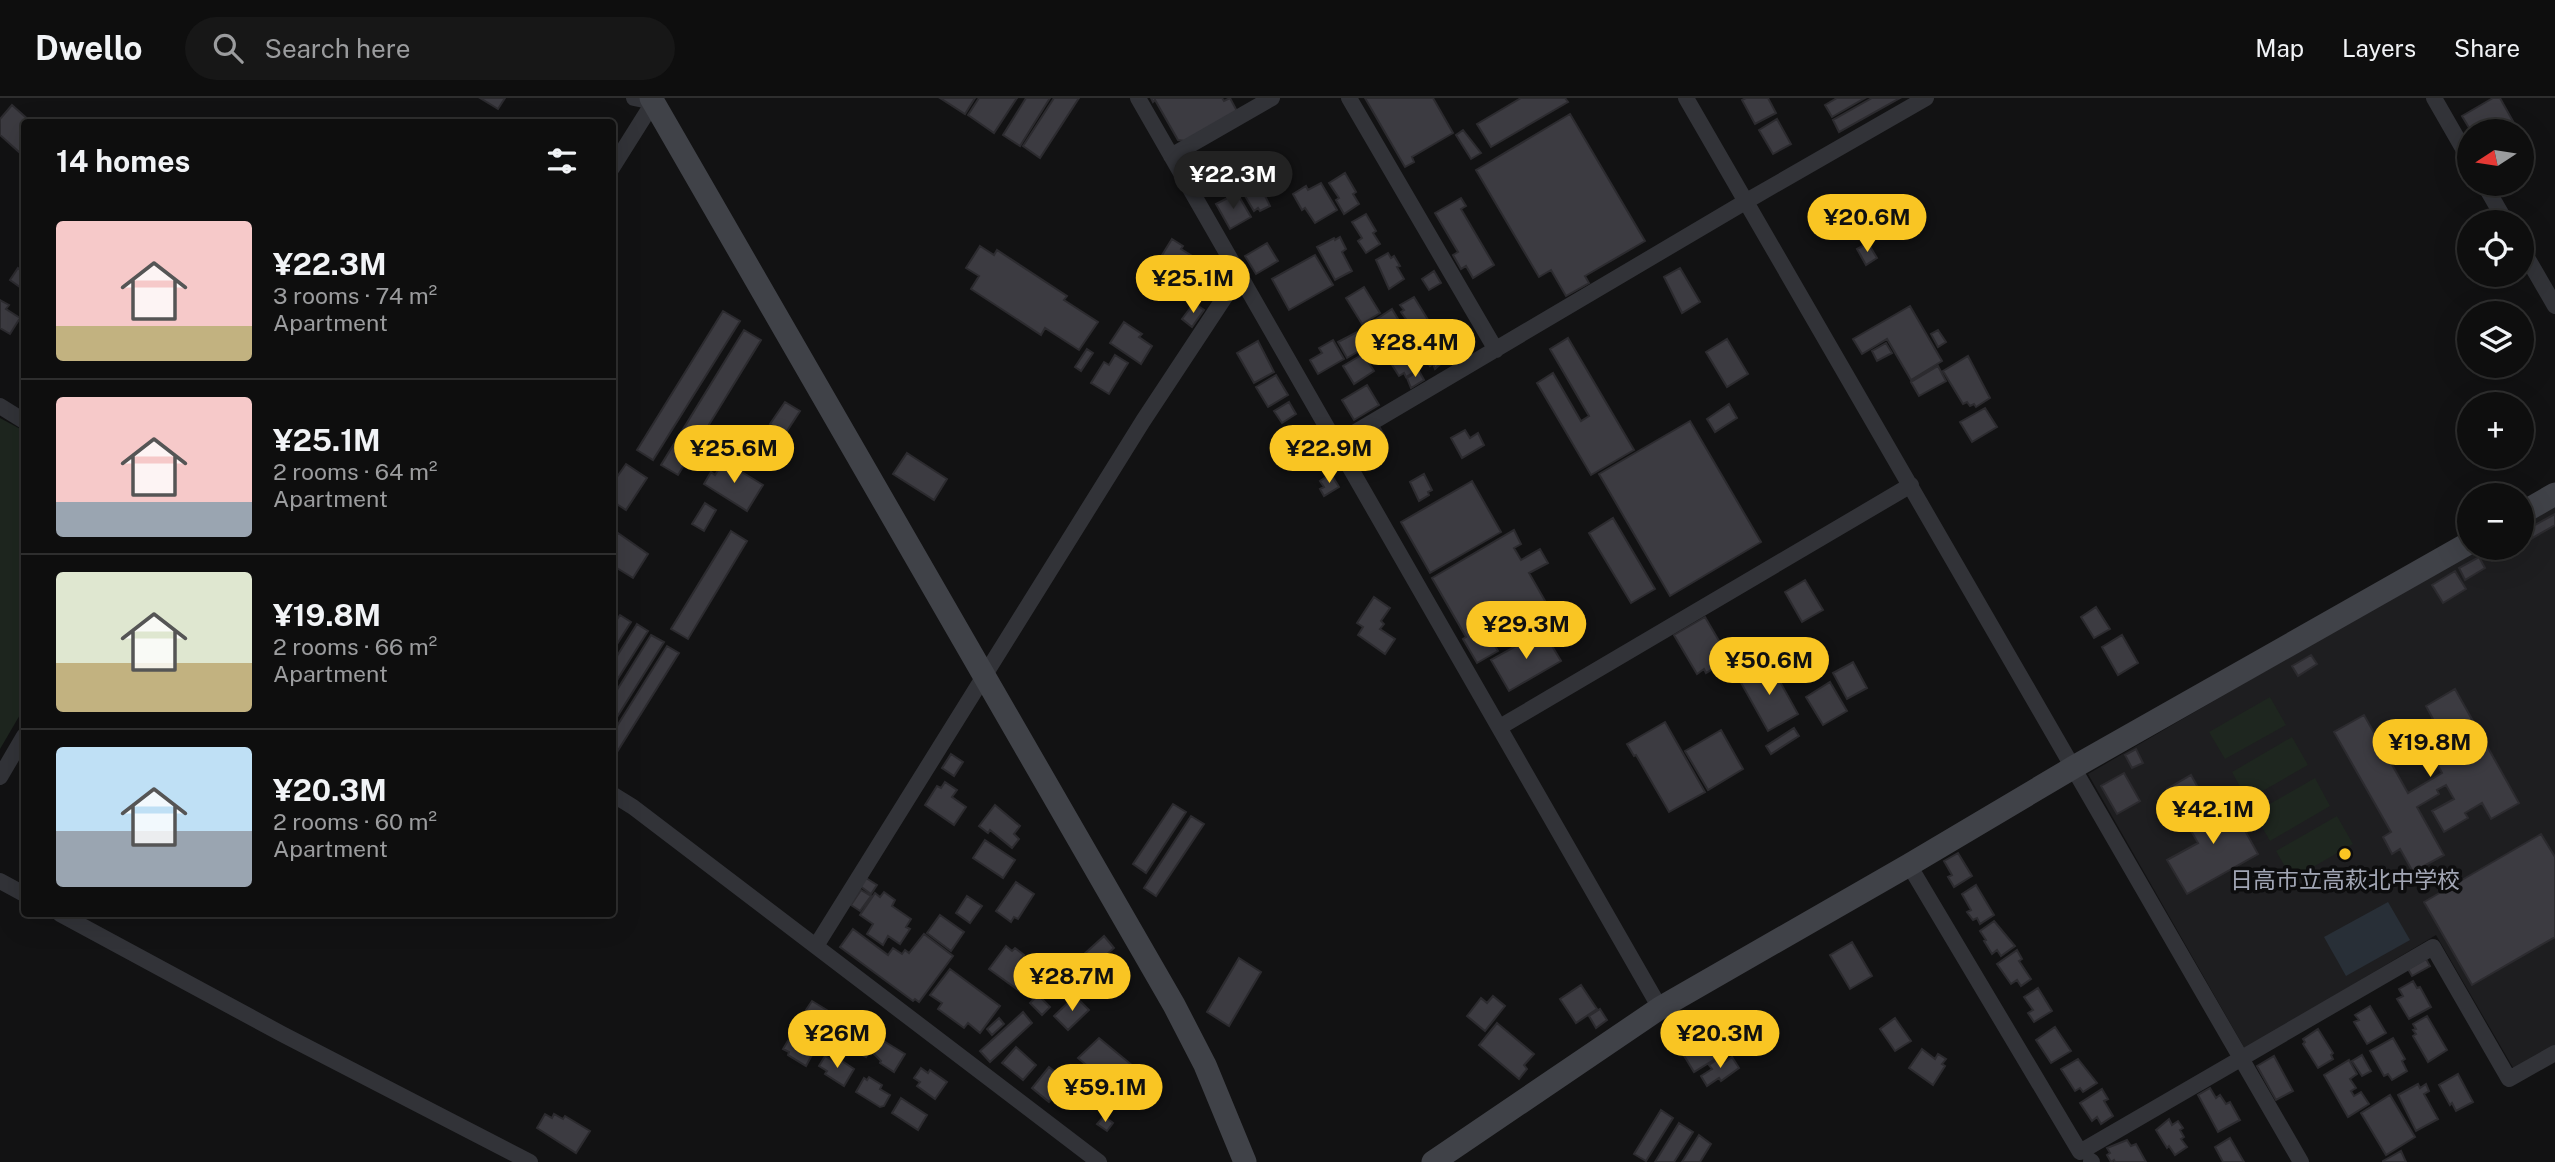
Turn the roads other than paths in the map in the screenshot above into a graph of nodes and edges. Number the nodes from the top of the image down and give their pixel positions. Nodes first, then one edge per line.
1 (1138, 98) edge
2 (1272, 98) edge
3 (1349, 98) edge
4 (1686, 98) edge
5 (1926, 98) edge
6 (2434, 98) edge
7 (649, 99) edge
8 (2457, 138) edge
9 (1171, 156) junction
10 (616, 161) edge
11 (1745, 202) junction
12 (2534, 270) edge
13 (1240, 274) junction
14 (2555, 306) edge
15 (1496, 349) junction
16 (0, 406) edge
17 (21, 419) edge
18 (1336, 443) junction
19 (1911, 485) junction
20 (2555, 494) edge
21 (2534, 506) edge
22 (2457, 550) edge
23 (984, 678) junction
24 (1500, 727) junction
25 (21, 741) edge
26 (2074, 768) junction
27 (0, 777) edge
28 (616, 796) edge
29 (1909, 865) junction
30 (0, 881) edge
31 (21, 892) edge
32 (66, 917) edge
33 (816, 946) junction
34 (1660, 1008) junction
35 (2555, 1053) edge
36 (2241, 1057) junction
37 (2089, 1159) edge
38 (530, 1162) edge
39 (1098, 1162) edge
40 (1245, 1162) edge
41 (1433, 1162) edge
42 (2301, 1162) edge

1 - 9 street
2 - 9 street
3 - 15 street
4 - 11 street
5 - 11 street
6 - 8 street
7 - 10 street
7 - 23 street
9 - 13 street
11 - 15 street
11 - 19 street
12 - 14 street
13 - 18 street
13 - 23 street
15 - 18 street
16 - 17 street
18 - 24 street
19 - 24 street
19 - 26 street
20 - 21 street
22 - 26 street
23 - 33 street
23 - 40 street
24 - 34 street
25 - 27 street
26 - 29 street
26 - 36 street
28 - 33 street
29 - 34 street
29 - 37 street
30 - 31 street
32 - 38 street
33 - 39 street
34 - 41 street
35 - 36 street
36 - 37 street
36 - 42 street

